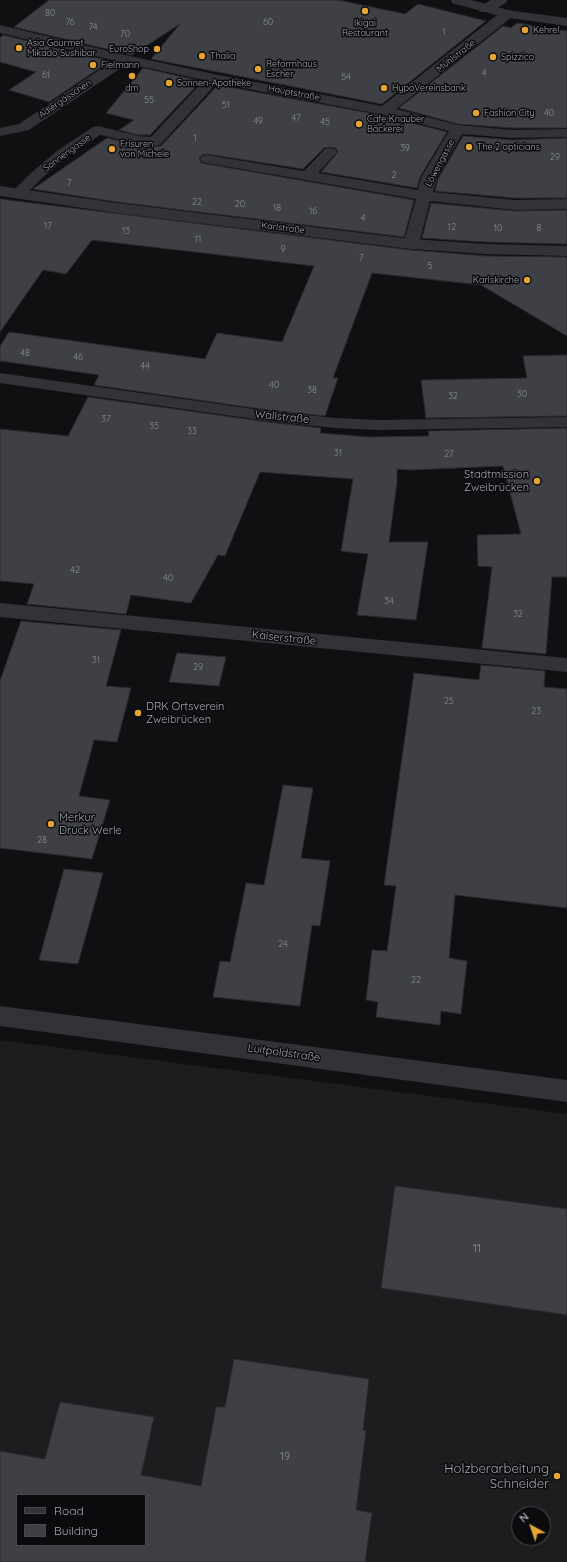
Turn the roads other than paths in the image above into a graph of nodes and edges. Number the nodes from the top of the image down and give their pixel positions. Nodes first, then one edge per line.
1 (457, 0) edge
2 (501, 0) edge
3 (485, 9) junction
4 (507, 14) junction
5 (567, 22) edge
6 (0, 29) edge
7 (125, 59) junction
8 (214, 78) junction
9 (385, 111) junction
10 (458, 129) junction
11 (2, 132) dead end
12 (567, 133) edge
13 (330, 152) dead end
14 (207, 159) dead end
15 (308, 176) junction
16 (0, 191) edge
17 (425, 193) junction
18 (18, 194) junction
19 (567, 204) edge
20 (411, 244) junction
21 (567, 251) edge
22 (0, 378) edge
23 (567, 422) edge
24 (0, 610) edge
25 (567, 665) edge
26 (0, 1016) edge
27 (567, 1091) edge

1 - 3 street
2 - 3 street
3 - 4 street
4 - 5 street
4 - 9 street, Mühlstraße
6 - 7 street, Hauptstraße
7 - 8 street, Hauptstraße
7 - 11 street, Adlergässchen
8 - 9 street, Hauptstraße
8 - 18 street, Sonnengasse
9 - 10 street, Hauptstraße
10 - 12 street, Hauptstraße
10 - 17 street, Löwengasse
13 - 15 street
14 - 15 street
15 - 17 street
16 - 18 street, Karlstraße
17 - 19 street
17 - 20 street, Löwengasse
18 - 20 street, Karlstraße
20 - 21 street, Karlstraße
22 - 23 street, Wallstraße
24 - 25 street, Kaiserstraße
26 - 27 street, Luitpoldstraße

